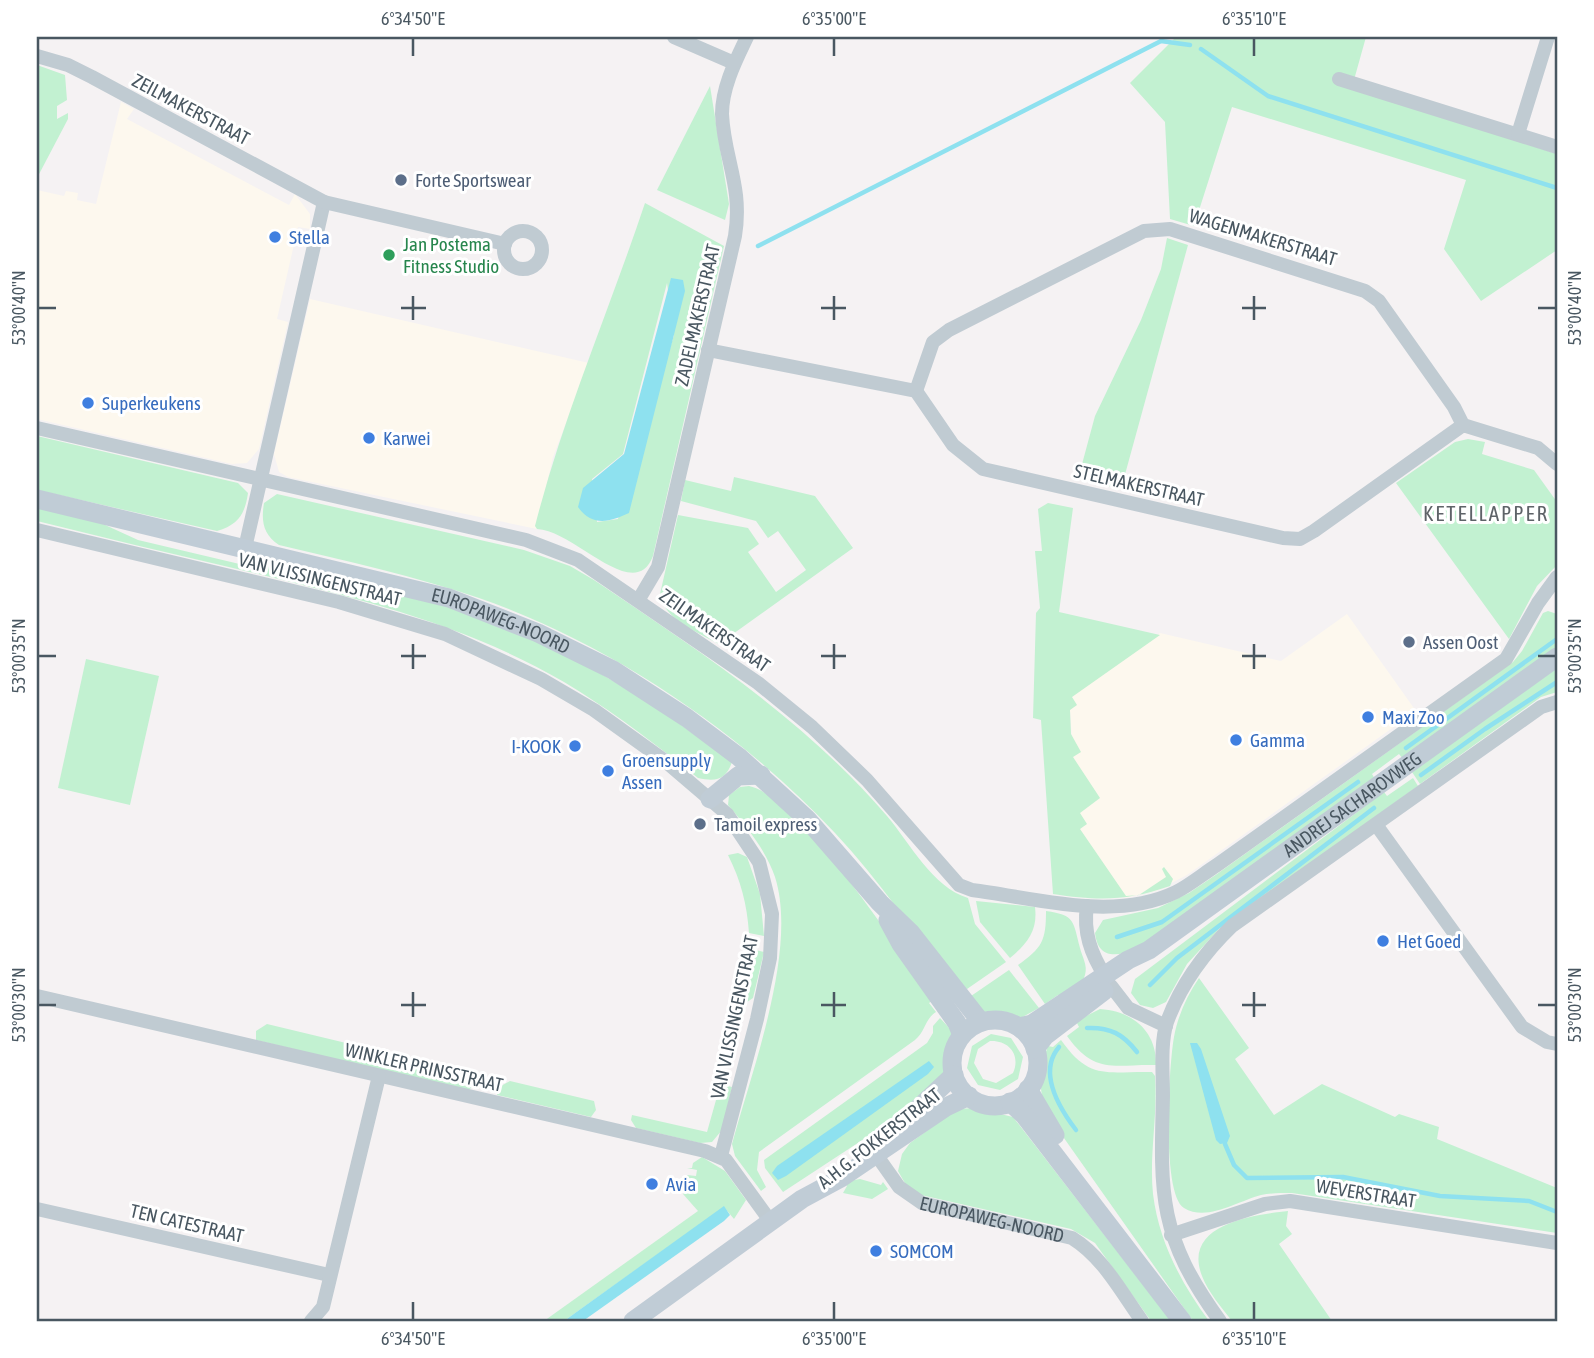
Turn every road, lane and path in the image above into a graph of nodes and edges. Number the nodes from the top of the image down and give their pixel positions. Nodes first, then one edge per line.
1 (674, 37) edge
2 (747, 37) edge
3 (1548, 37) edge
4 (37, 56) edge
5 (734, 63) junction
6 (1339, 79) dead end
7 (1518, 134) junction
8 (1557, 147) edge
9 (324, 202) junction
10 (505, 244) dead end
11 (708, 350) junction
12 (916, 391) junction
13 (1463, 425) junction
14 (37, 428) edge
15 (1557, 464) edge
16 (259, 479) junction
17 (37, 499) edge
18 (37, 530) edge
19 (245, 548) junction
20 (1557, 577) edge
21 (639, 599) junction
22 (1557, 657) edge
23 (1557, 702) edge
24 (761, 775) junction
25 (710, 799) junction
26 (1377, 827) junction
27 (880, 903) junction
28 (1087, 906) junction
29 (1108, 981) junction
30 (37, 996) edge
31 (981, 1022) junction
32 (1166, 1026) junction
33 (1019, 1027) junction
34 (962, 1035) junction
35 (1557, 1044) edge
36 (1035, 1049) junction
37 (954, 1075) junction
38 (379, 1076) junction
39 (1028, 1089) junction
40 (969, 1096) junction
41 (1010, 1102) junction
42 (873, 1150) junction
43 (721, 1156) junction
44 (37, 1209) edge
45 (771, 1222) junction
46 (1171, 1235) junction
47 (1557, 1242) edge
48 (1138, 1261) junction
49 (329, 1275) junction
50 (311, 1321) edge
51 (633, 1321) edge
52 (1142, 1321) edge
53 (1182, 1321) edge
54 (1220, 1321) edge

1 - 5 street
2 - 5 street, ZADELMAKERSTRAAT
3 - 7 street
4 - 9 street, ZEILMAKERSTRAAT
5 - 11 street, ZADELMAKERSTRAAT
6 - 7 street
7 - 8 street
9 - 10 street, ZEILMAKERSTRAAT
9 - 16 street
11 - 12 street
11 - 21 street, ZADELMAKERSTRAAT
12 - 13 street, STELMAKERSTRAAT
12 - 13 street, WAGENMAKERSTRAAT
13 - 15 street
14 - 16 street, ZEILMAKERSTRAAT
16 - 19 street
16 - 21 street, ZEILMAKERSTRAAT
17 - 19 main road, EUROPAWEG-NOORD
18 - 25 street, VAN VLISSINGENSTRAAT
19 - 24 main road, EUROPAWEG-NOORD
20 - 28 street
21 - 28 street, ZEILMAKERSTRAAT
22 - 29 main road, ANDREJ SACHAROVWEG
23 - 26 street
24 - 25 main road
24 - 27 main road, EUROPAWEG-NOORD
25 - 43 street, VAN VLISSINGENSTRAAT
26 - 32 street
26 - 35 street
27 - 31 main road, EUROPAWEG-NOORD
27 - 34 main road, EUROPAWEG-NOORD
28 - 29 street
29 - 32 street
29 - 33 main road, ANDREJ SACHAROVWEG
29 - 36 main road, ANDREJ SACHAROVWEG
30 - 38 street, WINKLER PRINSSTRAAT
31 - 33 main road
31 - 34 main road
32 - 46 street
33 - 36 main road
34 - 37 main road
36 - 39 main road
37 - 40 main road
37 - 42 main road, A.H.G. FOKKERSTRAAT
38 - 43 street, WINKLER PRINSSTRAAT
38 - 49 street
39 - 41 main road
39 - 48 main road
40 - 41 main road
40 - 42 main road, A.H.G. FOKKERSTRAAT
41 - 48 main road
42 - 45 main road, A.H.G. FOKKERSTRAAT
42 - 52 street, EUROPAWEG-NOORD
43 - 45 street
44 - 49 street, TEN CATESTRAAT
45 - 51 main road, A.H.G. FOKKERSTRAAT
46 - 47 street, WEVERSTRAAT
46 - 54 street
48 - 53 main road
49 - 50 street

